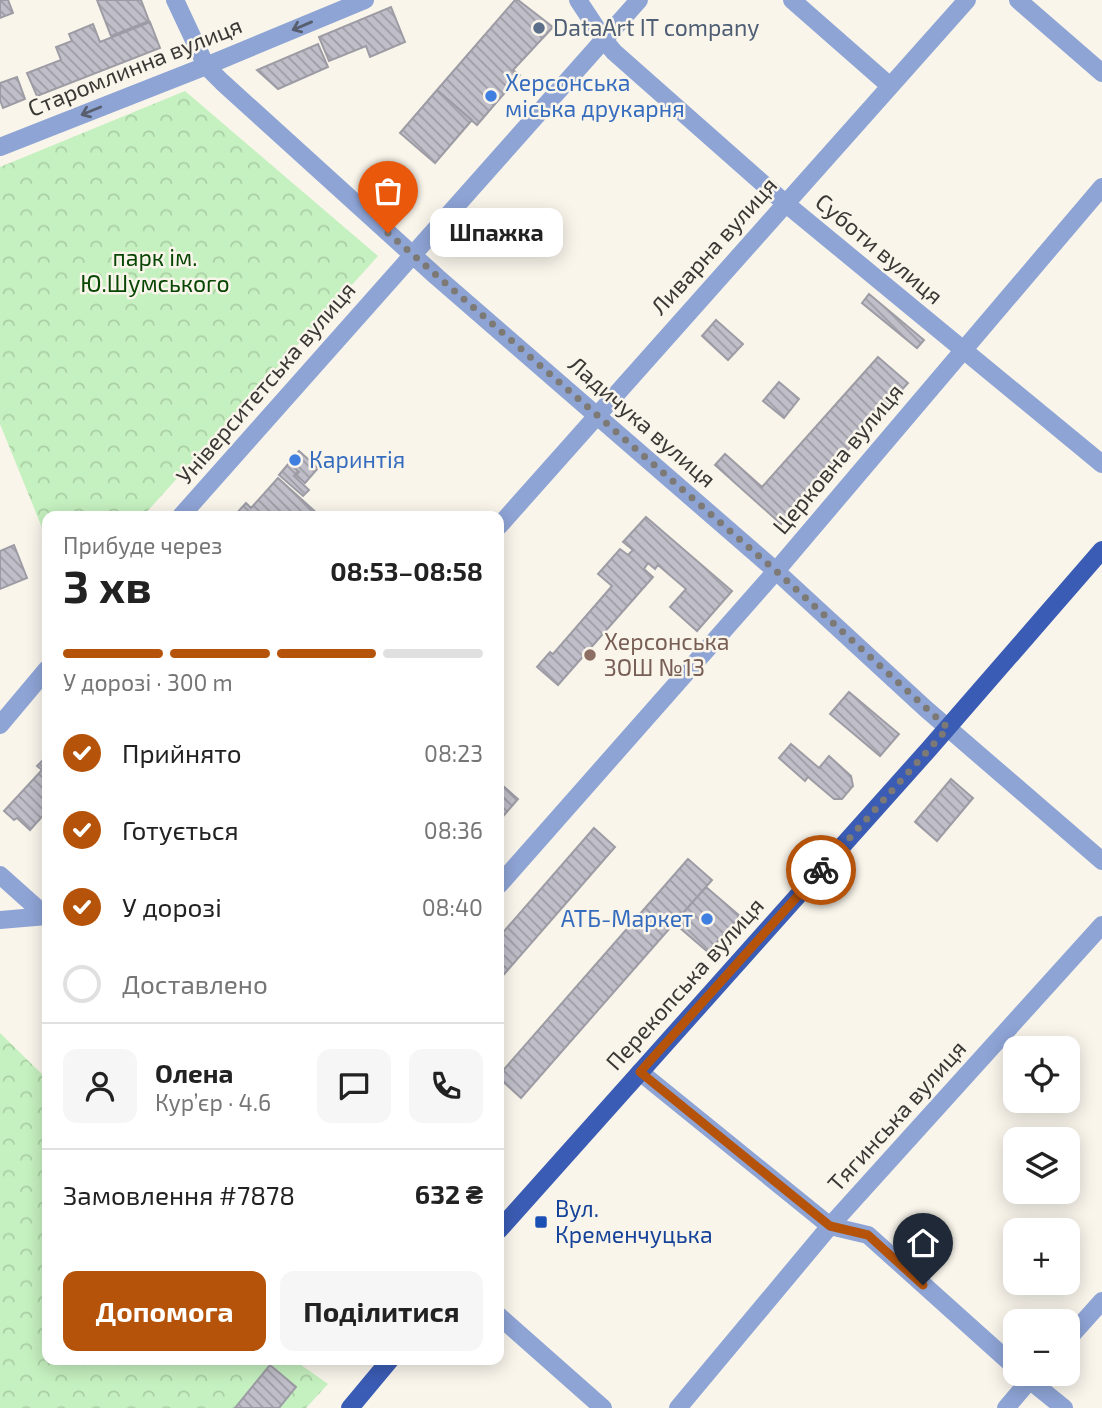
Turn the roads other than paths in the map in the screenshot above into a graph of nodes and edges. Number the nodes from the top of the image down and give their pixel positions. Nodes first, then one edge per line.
1 (175, 0) edge
2 (365, 0) edge
3 (578, 0) edge
4 (639, 0) edge
5 (792, 0) edge
6 (967, 0) edge
7 (1018, 0) edge
8 (605, 41) junction
9 (206, 66) junction
10 (1102, 74) edge
11 (890, 86) junction
12 (0, 147) edge
13 (1102, 187) edge
14 (785, 203) junction
15 (412, 254) junction
16 (962, 350) junction
17 (597, 415) junction
18 (1102, 464) edge
19 (185, 511) edge
20 (504, 520) edge
21 (1102, 550) edge
22 (776, 571) junction
23 (42, 675) edge
24 (0, 724) edge
25 (948, 728) junction
26 (1102, 861) edge
27 (0, 875) edge
28 (504, 879) edge
29 (42, 913) edge
30 (42, 917) edge
31 (0, 920) edge
32 (1102, 925) edge
33 (640, 1072) junction
34 (504, 1224) edge
35 (830, 1226) junction
36 (1102, 1301) edge
37 (504, 1320) edge
38 (1080, 1326) edge
39 (1003, 1356) edge
40 (386, 1365) edge
41 (1022, 1386) edge
42 (1040, 1386) edge
43 (350, 1408) edge
44 (603, 1408) edge
45 (678, 1408) edge
46 (1006, 1408) edge
47 (1064, 1408) edge

1 - 9 street, Ладичука вулиця
2 -> 9 street, Старомлинна вулиця
3 - 8 street, Суботи вулиця
4 - 8 street, Університетська вулиця
5 - 11 street
6 - 11 street, Ливарна вулиця
7 - 10 street
8 - 14 street, Суботи вулиця
8 - 15 street, Університетська вулиця
9 -> 12 street, Старомлинна вулиця
9 - 15 street, Ладичука вулиця
11 - 14 street, Ливарна вулиця
13 - 16 street, Церковна вулиця
14 - 16 street, Суботи вулиця
14 - 17 street, Ливарна вулиця
15 - 17 street, Ладичука вулиця
15 - 19 street, Університетська вулиця
16 - 18 street, Суботи вулиця
16 - 22 street, Церковна вулиця
17 - 20 street, Ливарна вулиця
17 - 22 street, Ладичука вулиця
21 - 25 main road, Перекопська вулиця
22 - 25 street, Ладичука вулиця
22 - 28 street, Церковна вулиця
23 - 24 street
25 - 26 street, Ладичука вулиця
25 - 33 main road, Перекопська вулиця
27 - 29 street
30 - 31 street
32 - 35 street, Тягинська вулиця
33 - 34 main road, Перекопська вулиця
33 - 35 street
35 - 39 street
35 - 45 street, Тягинська вулиця
36 - 38 street
37 - 44 street
40 - 43 main road
41 - 46 street
42 - 47 street

